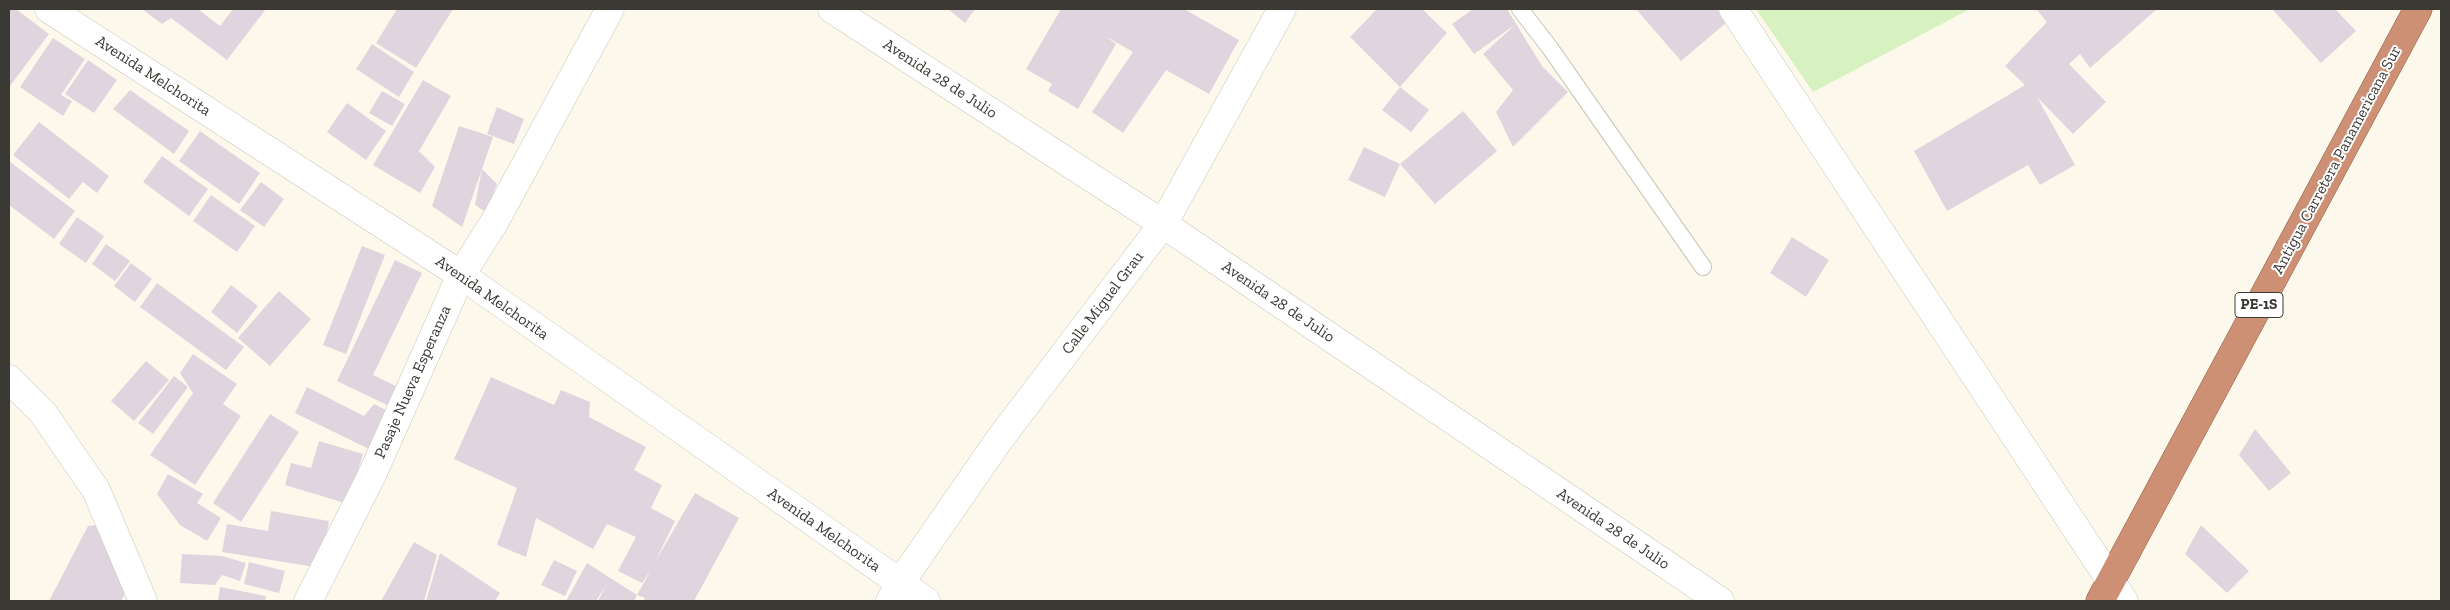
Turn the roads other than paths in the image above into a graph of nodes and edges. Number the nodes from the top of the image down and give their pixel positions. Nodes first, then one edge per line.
1 (49, 9) edge
2 (610, 9) edge
3 (832, 9) edge
4 (1282, 9) edge
5 (1520, 9) edge
6 (1733, 9) edge
7 (2411, 13) edge
8 (1163, 224) junction
9 (1703, 267) dead end
10 (461, 276) junction
11 (9, 379) edge
12 (895, 592) edge
13 (2112, 595) edge
14 (143, 601) edge
15 (308, 601) edge
16 (926, 601) edge
17 (1720, 601) edge

1 - 10 street, Avenida Melchorita
2 - 10 street, Pasaje Nueva Esperanza
3 - 8 street, Avenida 28 de Julio
4 - 8 street, Calle Miguel Grau
5 - 9 lane
6 - 13 street
7 - 13 highway, Antigua Carretera Panamericana Sur / PE-1S
8 - 12 street, Calle Miguel Grau
8 - 17 street, Avenida 28 de Julio
10 - 12 street, Avenida Melchorita
10 - 15 street, Pasaje Nueva Esperanza
11 - 14 street
12 - 16 street, Avenida Melchorita

